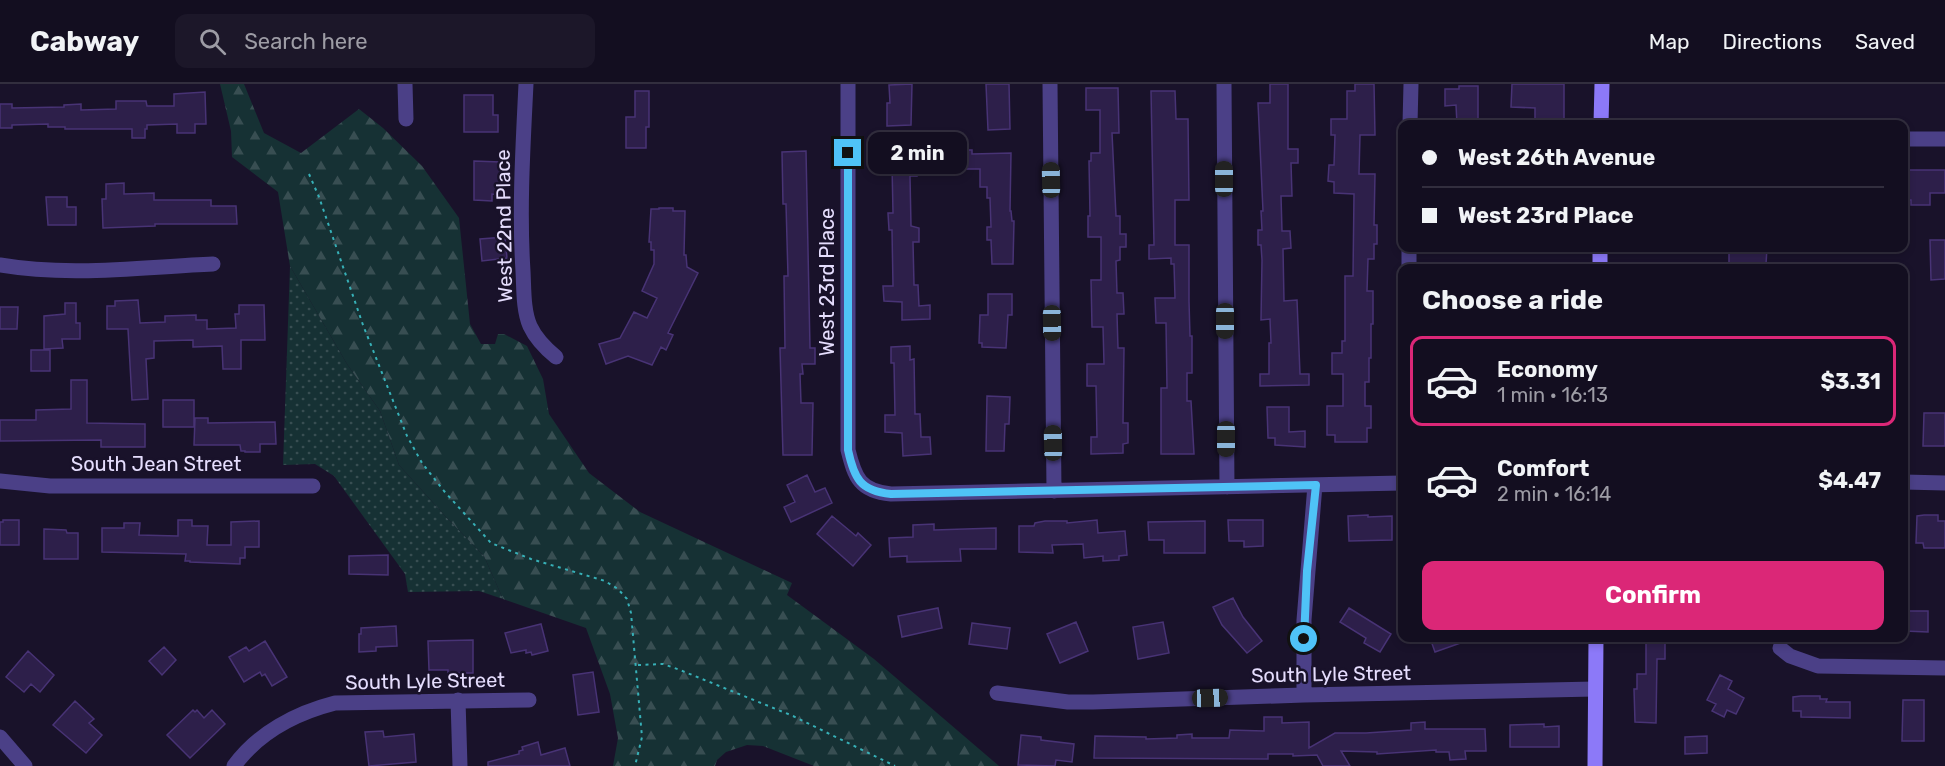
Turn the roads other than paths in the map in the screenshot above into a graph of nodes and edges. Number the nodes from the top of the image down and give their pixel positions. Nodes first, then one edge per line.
1 (405, 84) edge
2 (526, 84) edge
3 (848, 84) edge
4 (1050, 84) edge
5 (1224, 84) edge
6 (1411, 84) edge
7 (1602, 84) edge
8 (406, 119) dead end
9 (1410, 120) edge
10 (1601, 120) edge
11 (1908, 139) edge
12 (1945, 139) edge
13 (213, 264) dead end
14 (0, 265) edge
15 (556, 357) dead end
16 (0, 482) edge
17 (1908, 482) edge
18 (1398, 483) edge
19 (1945, 483) edge
20 (1316, 485) junction
21 (313, 486) dead end
22 (1227, 487) junction
23 (1054, 490) junction
24 (1596, 642) edge
25 (1780, 648) dead end
26 (1945, 668) edge
27 (1595, 689) junction
28 (997, 693) dead end
29 (1304, 695) junction
30 (458, 700) junction
31 (529, 700) dead end
32 (0, 738) edge
33 (25, 766) edge
34 (234, 766) edge
35 (460, 766) edge
36 (1595, 766) edge

1 - 8 street
2 - 15 street, West 22nd Place
3 - 23 street, West 23rd Place
4 - 23 street
5 - 22 street
6 - 9 street
7 - 10 main road
11 - 12 street
13 - 14 street
16 - 21 street, South Jean Street
17 - 19 street
18 - 20 street
20 - 22 street
20 - 29 street
22 - 23 street
24 - 27 main road
25 - 26 street
27 - 29 street, South Lyle Street
27 - 36 main road
28 - 29 street, South Lyle Street
30 - 31 street, South Lyle Street
30 - 34 street, South Lyle Street
30 - 35 street
32 - 33 street

